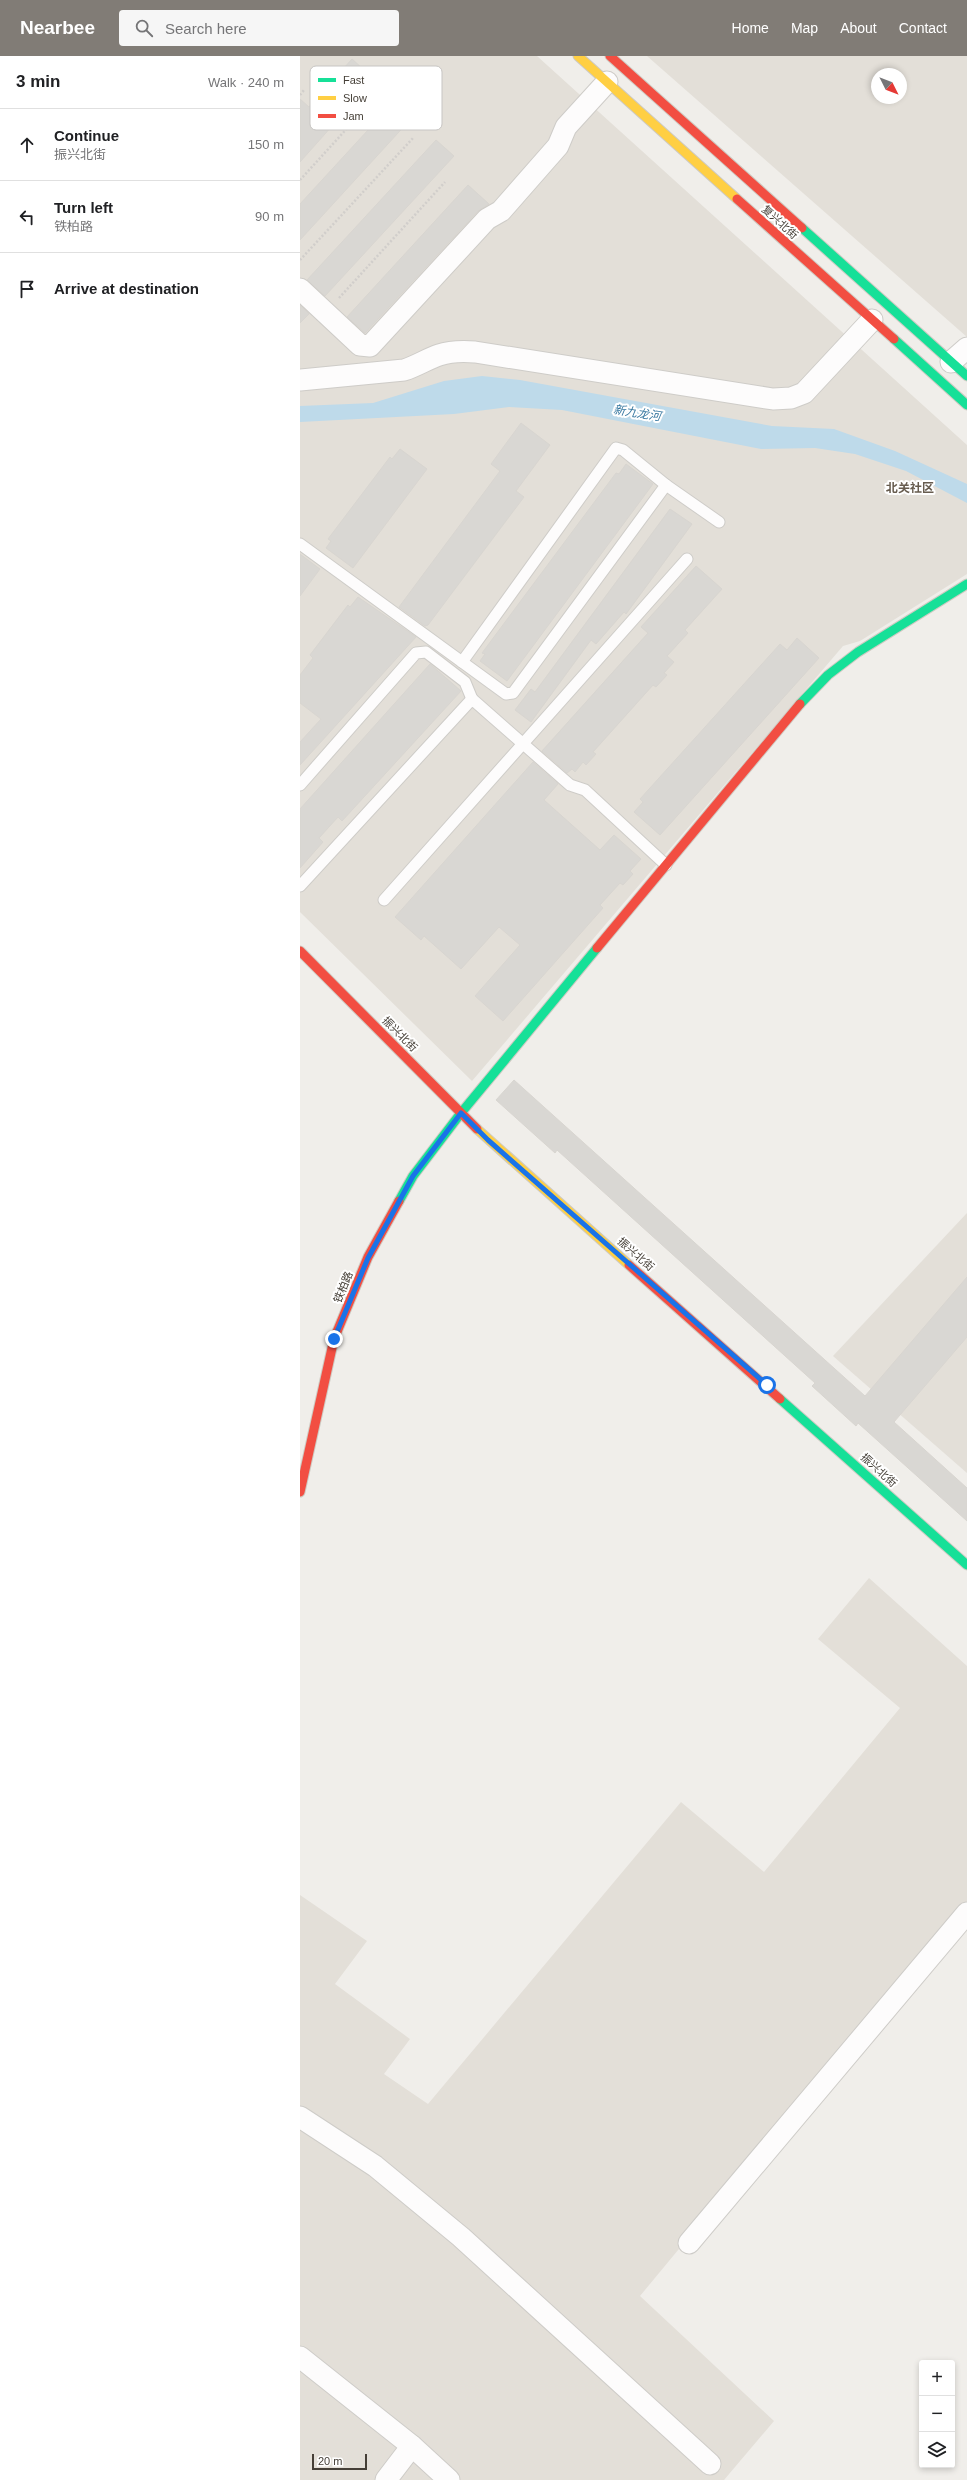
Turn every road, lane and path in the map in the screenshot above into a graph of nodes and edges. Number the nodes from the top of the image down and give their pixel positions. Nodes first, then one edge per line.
1 (578, 56) edge
2 (610, 56) edge
3 (607, 82) junction
4 (304, 90) dead end
5 (300, 95) edge
6 (346, 130) edge
7 (414, 137) dead end
8 (300, 180) edge
9 (445, 182) dead end
10 (300, 260) edge
11 (300, 289) edge
12 (325, 313) junction
13 (872, 320) junction
14 (967, 348) edge
15 (951, 362) junction
16 (967, 376) edge
17 (300, 380) edge
18 (967, 405) edge
19 (666, 485) junction
20 (719, 522) dead end
21 (300, 544) edge
22 (687, 559) dead end
23 (967, 584) edge
24 (462, 662) junction
25 (472, 699) junction
26 (523, 744) junction
27 (300, 785) edge
28 (666, 865) junction
29 (300, 886) edge
30 (384, 900) dead end
31 (300, 951) edge
32 (461, 1113) junction
33 (300, 1492) edge
34 (967, 1565) edge
35 (967, 1913) edge
36 (300, 2117) edge
37 (689, 2243) dead end
38 (300, 2358) edge
39 (412, 2446) junction
40 (710, 2464) dead end
41 (386, 2480) edge
42 (449, 2480) edge

1 - 3 street, 复兴北街
2 - 15 street, 复兴北街
3 - 12 street
3 - 13 street, 复兴北街
4 - 5 path
6 - 8 path
7 - 10 path
9 - 12 path
11 - 12 street
13 - 17 street
13 - 18 street, 复兴北街
14 - 15 street
15 - 16 street, 复兴北街
19 - 20 lane
19 - 24 lane
19 - 24 lane
21 - 24 lane
22 - 26 lane
23 - 28 street, 铁柏路
25 - 26 lane
25 - 27 lane
25 - 29 lane
26 - 28 lane
26 - 30 lane
28 - 32 street, 铁柏路
31 - 32 street, 振兴北街
32 - 33 street, 铁柏路
32 - 34 street, 振兴北街
35 - 37 street
36 - 40 street
38 - 39 street
39 - 41 street
39 - 42 street

